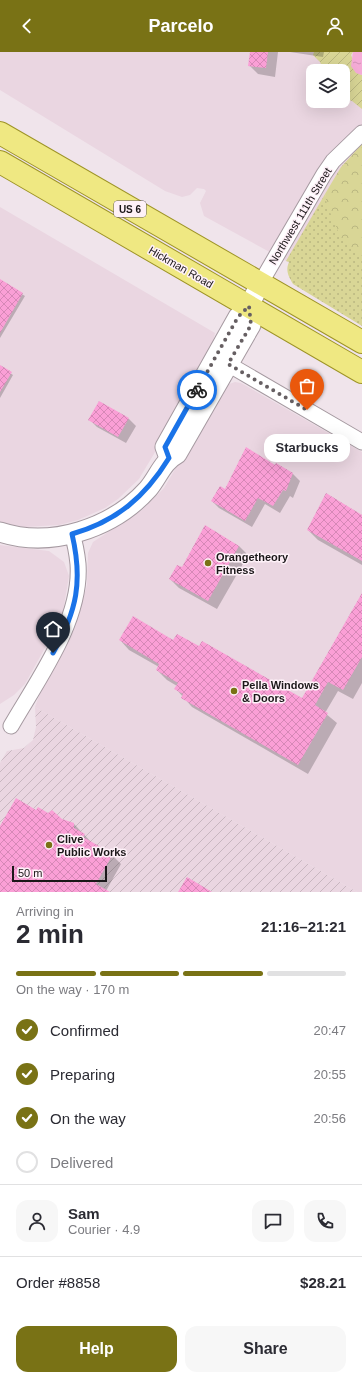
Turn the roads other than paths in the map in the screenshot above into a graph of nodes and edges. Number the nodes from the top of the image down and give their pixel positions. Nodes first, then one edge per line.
1 (0, 133) edge
2 (362, 133) edge
3 (0, 162) edge
4 (260, 284) junction
5 (249, 306) junction
6 (362, 342) edge
7 (228, 364) junction
8 (362, 372) edge
9 (362, 442) edge
10 (169, 458) junction
11 (0, 532) edge
12 (72, 534) junction
13 (11, 726) dead end

1 - 4 main road, US 6
2 - 4 street, Northwest 111th Street
3 - 5 main road, Hickman Road / US 6
4 - 5 street, Northwest 111th Street
4 - 6 main road, US 6
5 - 7 street
5 - 8 main road, Hickman Road / US 6
5 - 10 street, Northwest 111th Street
7 - 9 street
7 - 10 street
10 - 12 street
11 - 12 street
12 - 13 street

